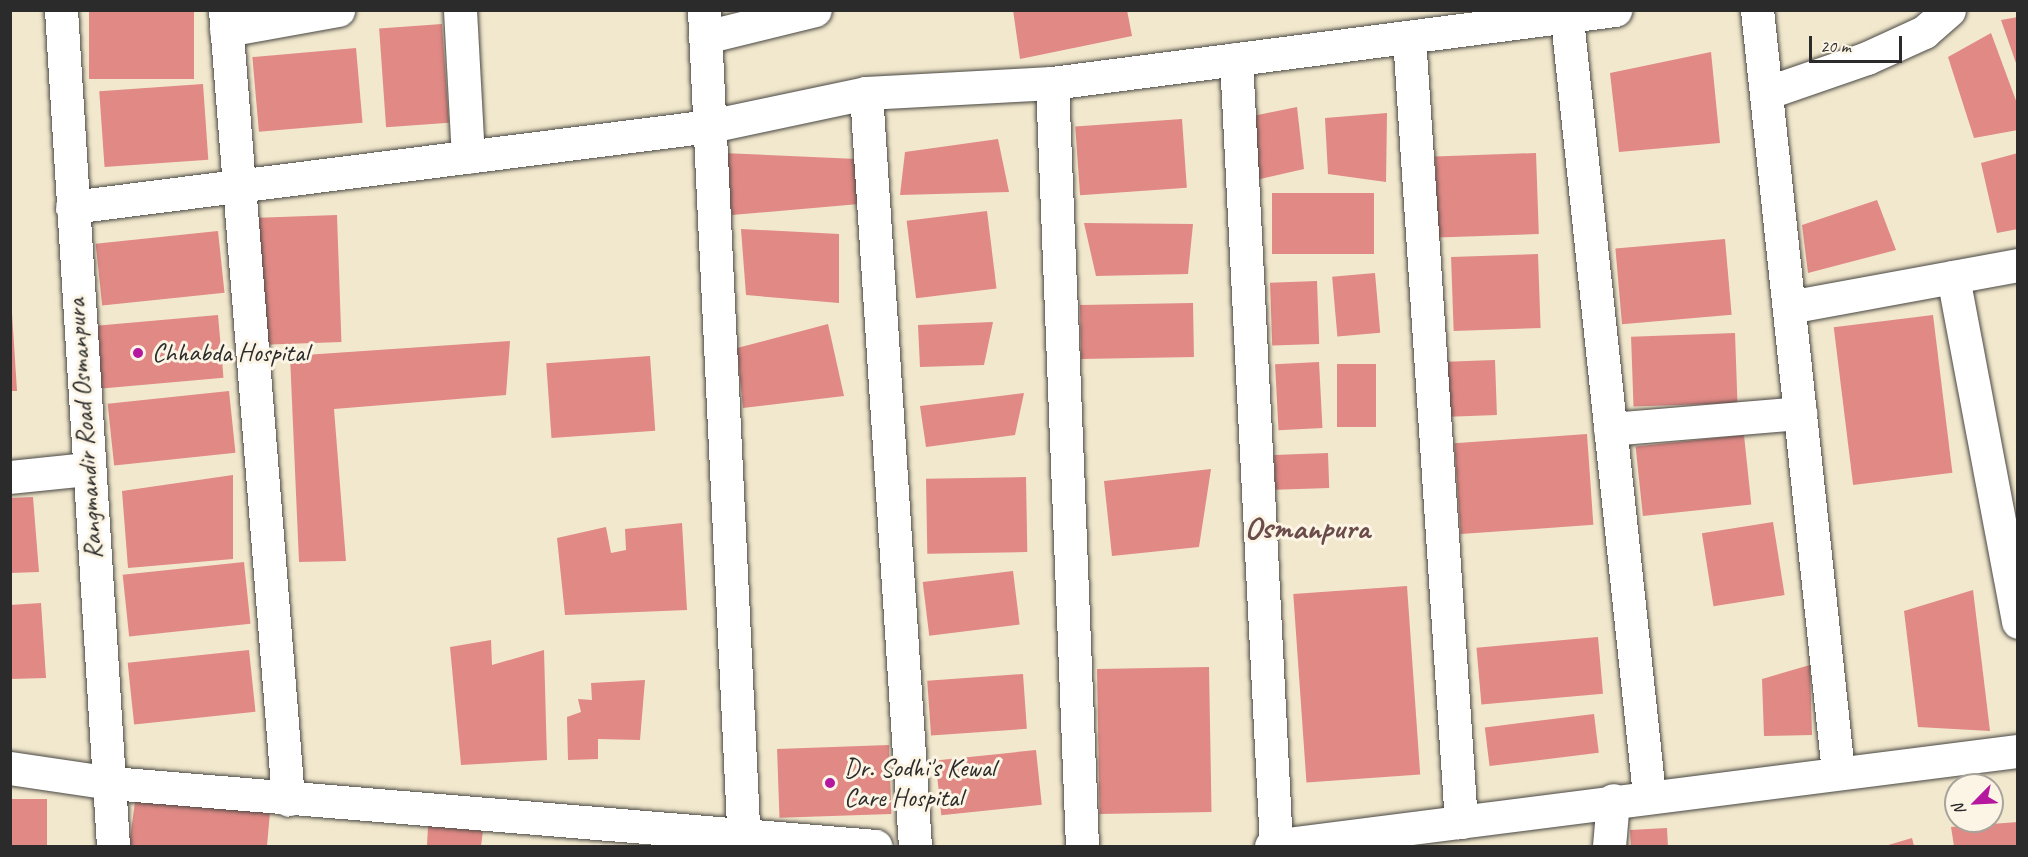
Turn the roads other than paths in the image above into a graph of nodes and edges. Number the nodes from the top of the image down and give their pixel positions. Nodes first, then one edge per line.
1 (61, 10) edge
2 (338, 10) edge
3 (460, 10) edge
4 (815, 10) edge
5 (1615, 10) edge
6 (1757, 10) edge
7 (1948, 10) edge
8 (1566, 14) edge
9 (226, 20) edge
10 (1446, 21) edge
11 (705, 24) edge
12 (1409, 37) junction
13 (1236, 59) junction
14 (1052, 83) junction
15 (866, 93) junction
16 (1766, 93) junction
17 (710, 126) junction
18 (468, 157) junction
19 (238, 186) junction
20 (72, 207) junction
21 (2018, 265) edge
22 (1953, 277) junction
23 (1789, 307) junction
24 (1800, 413) junction
25 (1610, 429) junction
26 (88, 469) junction
27 (10, 477) edge
28 (2012, 553) edge
29 (2018, 622) edge
30 (2018, 751) edge
31 (10, 768) edge
32 (1838, 772) junction
33 (111, 783) junction
34 (1649, 795) junction
35 (288, 799) junction
36 (1612, 800) junction
37 (1461, 822) junction
38 (744, 843) edge
39 (113, 846) edge
40 (875, 846) edge
41 (915, 846) edge
42 (1082, 846) edge
43 (1271, 846) edge
44 (1276, 846) edge
45 (1609, 846) edge

1 - 20 street, Rangmandir Road Osmanpura
2 - 9 street
3 - 18 street
4 - 11 street
5 - 8 street
6 - 16 street
7 - 16 street
8 - 10 street
8 - 25 street
9 - 19 street
10 - 12 street
11 - 17 street
12 - 13 street
12 - 37 street
13 - 14 street
13 - 44 street
14 - 15 street
14 - 42 street
15 - 17 street
15 - 41 street
16 - 23 street
17 - 18 street
17 - 38 street
18 - 19 street
19 - 20 street
19 - 35 street
20 - 26 street, Rangmandir Road Osmanpura
21 - 22 street
22 - 23 street
22 - 28 street
23 - 24 street
24 - 25 street
24 - 32 street
25 - 34 street
26 - 27 street
26 - 33 street, Rangmandir Road Osmanpura
28 - 29 street
30 - 32 street
31 - 33 street
32 - 34 street
33 - 35 street
33 - 39 street, Rangmandir Road Osmanpura
34 - 36 street
35 - 38 street
36 - 37 street
36 - 45 street
37 - 44 street
38 - 40 street
43 - 44 street

